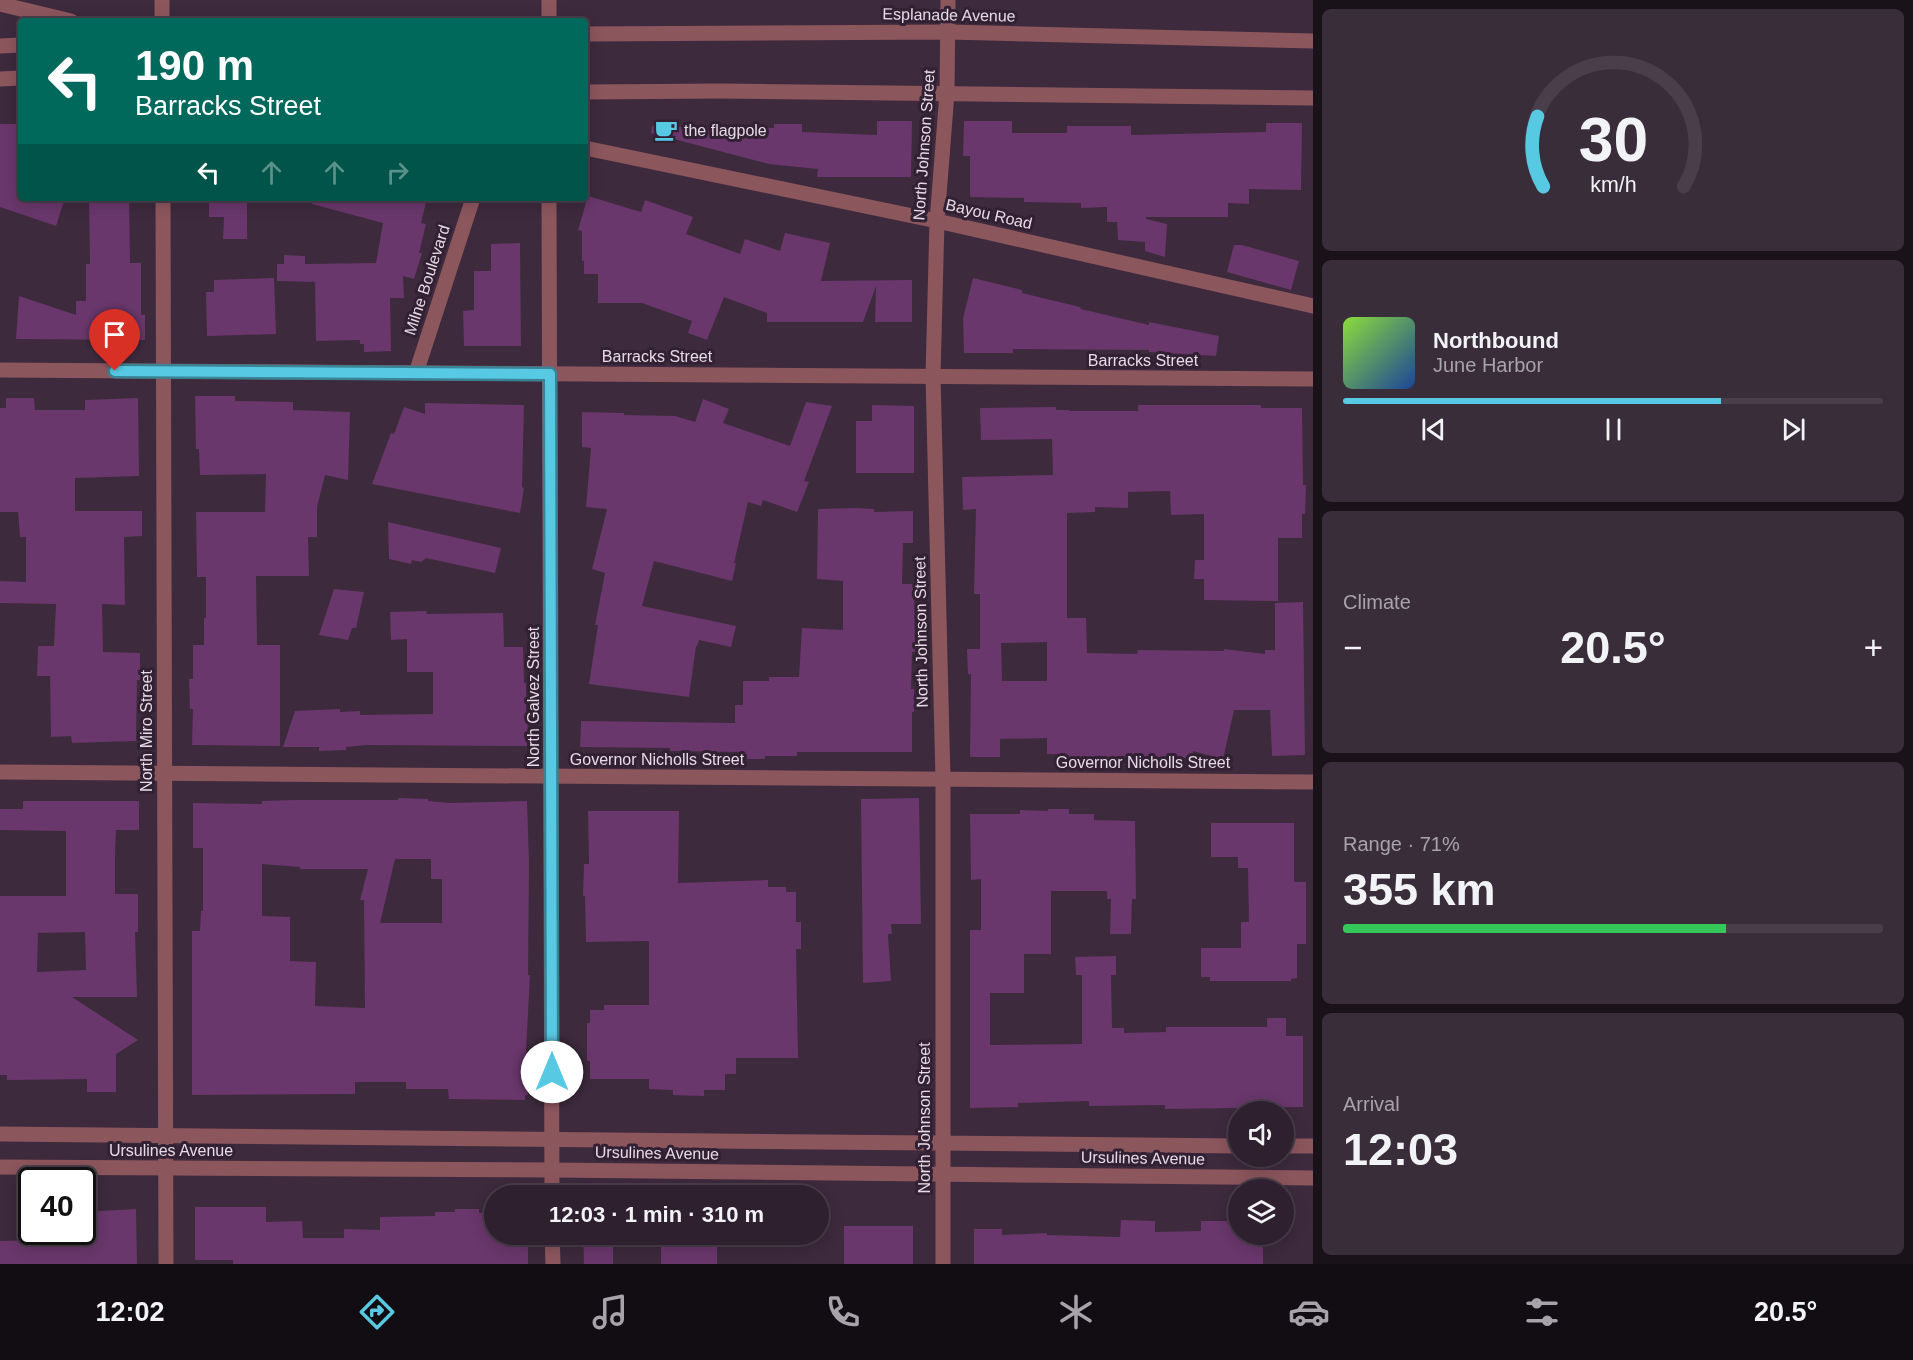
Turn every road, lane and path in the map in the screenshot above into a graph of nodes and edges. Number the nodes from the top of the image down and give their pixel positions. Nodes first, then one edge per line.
1 (162, 0) edge
2 (549, 0) edge
3 (948, 0) edge
4 (0, 4) edge
5 (58, 18) edge
6 (162, 18) edge
7 (549, 18) edge
8 (948, 32) junction
9 (588, 34) edge
10 (1313, 42) edge
11 (18, 45) edge
12 (0, 46) edge
13 (18, 78) edge
14 (0, 79) edge
15 (588, 92) edge
16 (947, 93) junction
17 (1313, 98) edge
18 (588, 149) edge
19 (163, 201) edge
20 (472, 201) edge
21 (549, 201) edge
22 (937, 221) junction
23 (1313, 306) edge
24 (0, 370) edge
25 (163, 371) junction
26 (416, 373) junction
27 (550, 374) junction
28 (933, 376) junction
29 (1313, 379) edge
30 (0, 772) edge
31 (164, 773) junction
32 (551, 776) junction
33 (943, 779) junction
34 (1313, 782) edge
35 (0, 1134) edge
36 (166, 1136) junction
37 (552, 1138) junction
38 (943, 1144) junction
39 (1228, 1146) edge
40 (1294, 1146) edge
41 (1313, 1146) edge
42 (0, 1167) edge
43 (166, 1168) junction
44 (552, 1170) junction
45 (942, 1174) junction
46 (1313, 1178) edge
47 (552, 1185) edge
48 (552, 1245) edge
49 (166, 1264) edge
50 (553, 1264) edge
51 (943, 1264) edge

1 - 6 street
2 - 7 street
3 - 8 street, North Johnson Street
4 - 5 street
8 - 9 street, Esplanade Avenue
8 - 10 street, Esplanade Avenue
8 - 16 street, North Johnson Street
11 - 12 street
13 - 14 street
15 - 16 street
16 - 17 street
16 - 22 street, North Johnson Street
18 - 22 street, Bayou Road
19 - 25 street, North Miro Street
20 - 26 street, Milne Boulevard
21 - 27 street, North Galvez Street
22 - 23 street, Bayou Road
22 - 28 street, North Johnson Street
24 - 25 street, Barracks Street
25 - 26 street, Barracks Street
25 - 31 street, North Miro Street
26 - 27 street, Barracks Street
27 - 28 street, Barracks Street
27 - 32 street, North Galvez Street
28 - 29 street, Barracks Street
28 - 33 street, North Johnson Street
30 - 31 street, Governor Nicholls Street
31 - 32 street, Governor Nicholls Street
31 - 36 street, North Miro Street
32 - 33 street, Governor Nicholls Street
32 - 37 street, North Galvez Street
33 - 34 street, Governor Nicholls Street
33 - 38 street, North Johnson Street
35 - 36 street, Ursulines Avenue
36 - 37 street, Ursulines Avenue
36 - 43 street, North Miro Street
37 - 38 street, Ursulines Avenue
37 - 44 street, North Galvez Street
38 - 39 street, Ursulines Avenue
38 - 45 street, North Johnson Street
40 - 41 street
42 - 43 street, Ursulines Avenue
43 - 44 street, Ursulines Avenue
43 - 49 street, North Miro Street
44 - 45 street, Ursulines Avenue
44 - 47 street, North Galvez Street
45 - 46 street, Ursulines Avenue
45 - 51 street, North Johnson Street
48 - 50 street

